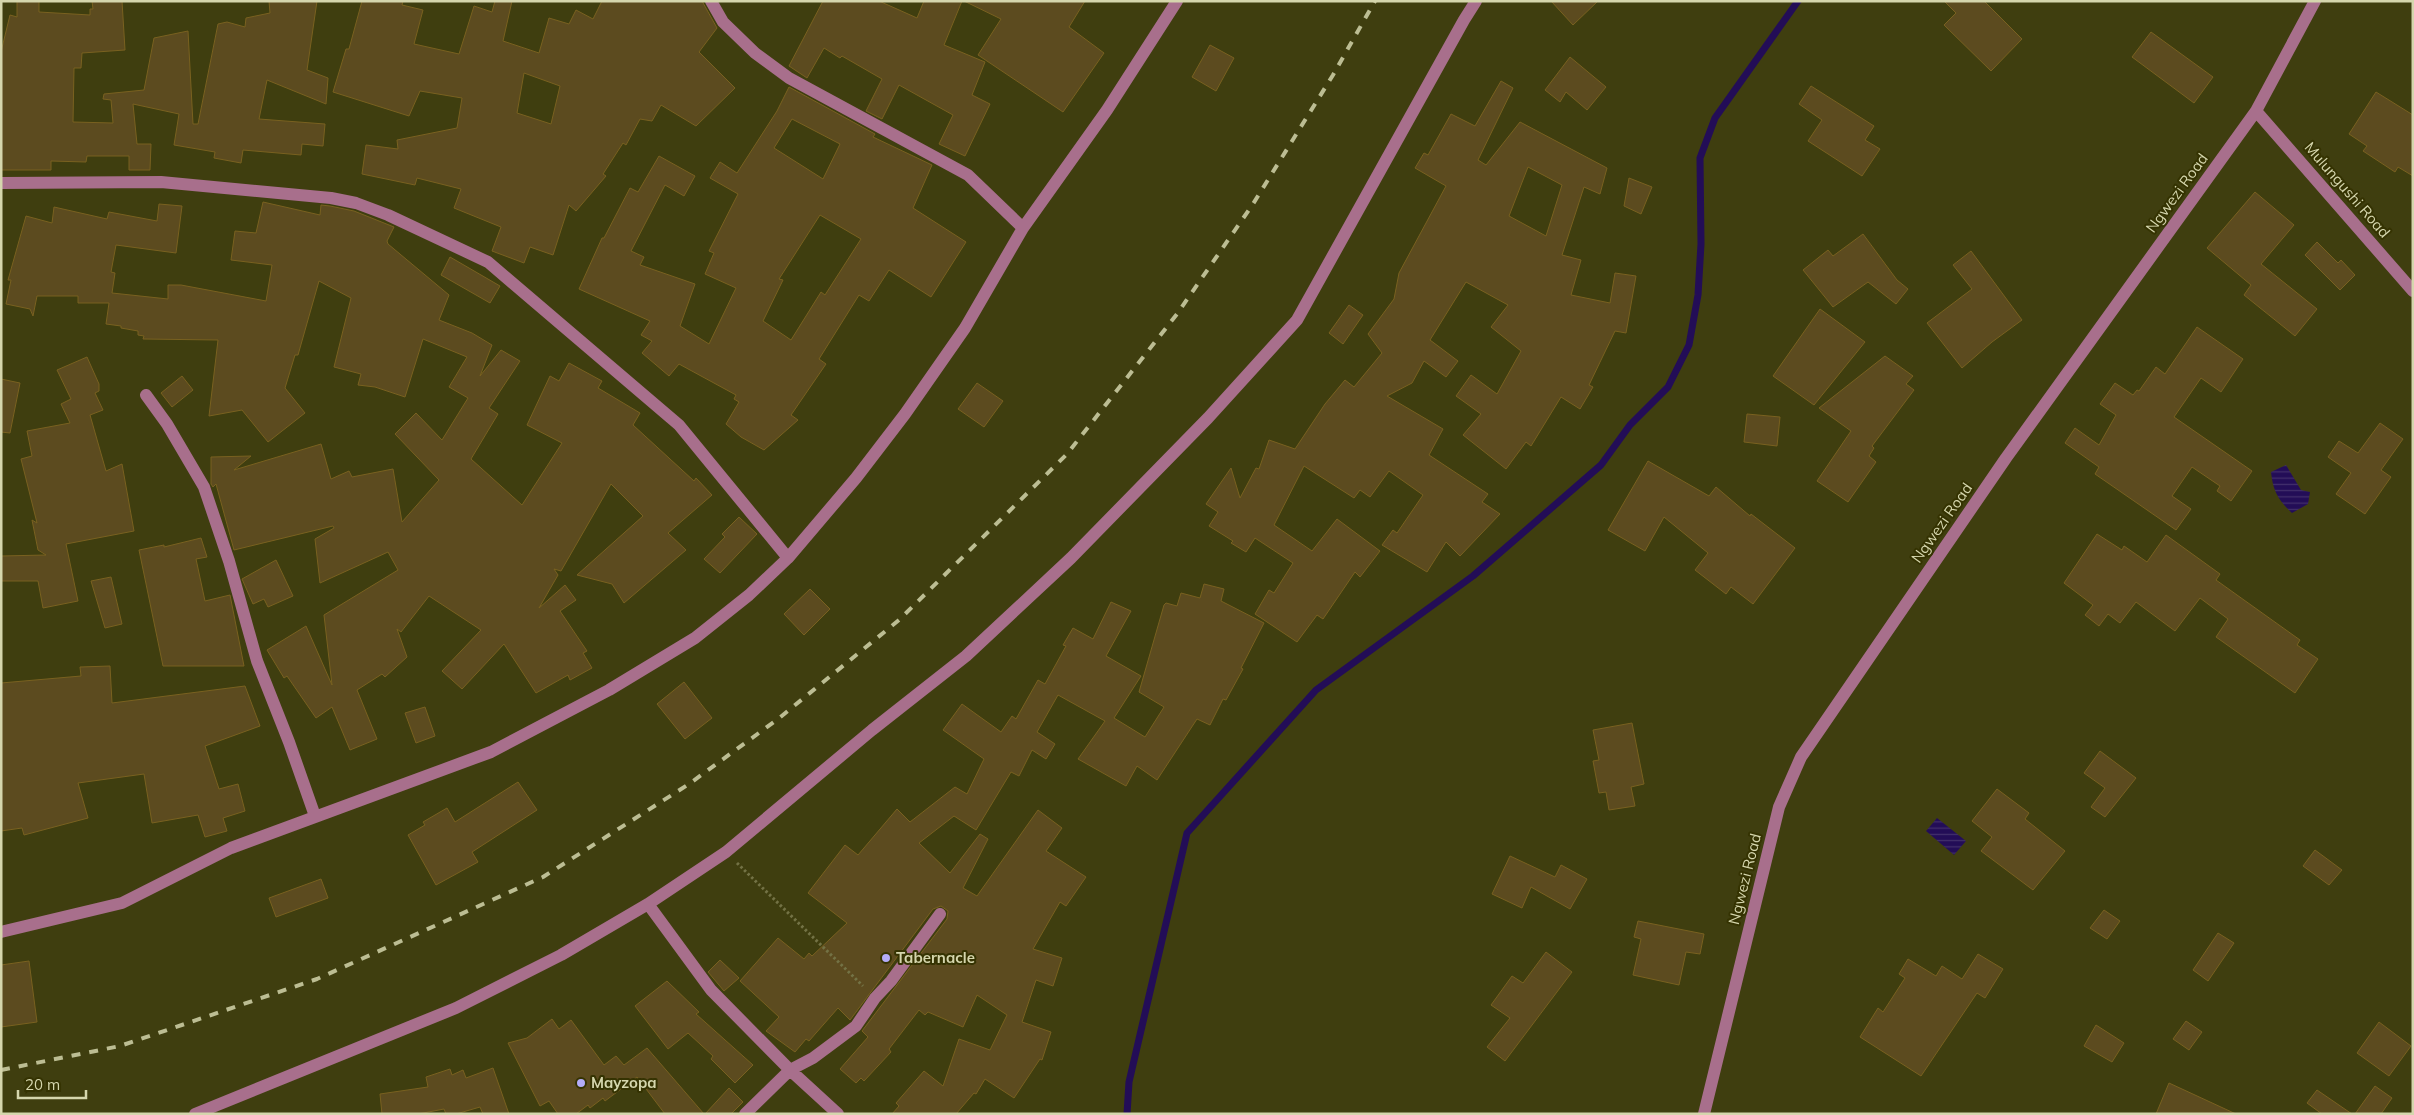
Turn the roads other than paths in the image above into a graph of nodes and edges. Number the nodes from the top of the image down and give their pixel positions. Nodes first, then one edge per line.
1 (711, 1) edge
2 (1177, 1) edge
3 (1476, 1) edge
4 (2315, 1) edge
5 (2256, 111) junction
6 (1, 183) edge
7 (1023, 228) junction
8 (2413, 291) edge
9 (146, 395) dead end
10 (788, 558) junction
11 (315, 816) junction
12 (648, 904) junction
13 (940, 914) dead end
14 (1, 932) edge
15 (790, 1070) junction
16 (195, 1114) edge
17 (745, 1114) edge
18 (838, 1114) edge
19 (1704, 1114) edge

1 - 7 street
2 - 7 street
3 - 12 street
4 - 5 street, Ngwezi Road
5 - 8 street, Mulungushi Road
5 - 19 street, Ngwezi Road
6 - 10 street
7 - 10 street
9 - 11 street
10 - 11 street
11 - 14 street
12 - 15 street
12 - 16 street
13 - 15 street
15 - 17 street
15 - 18 street

